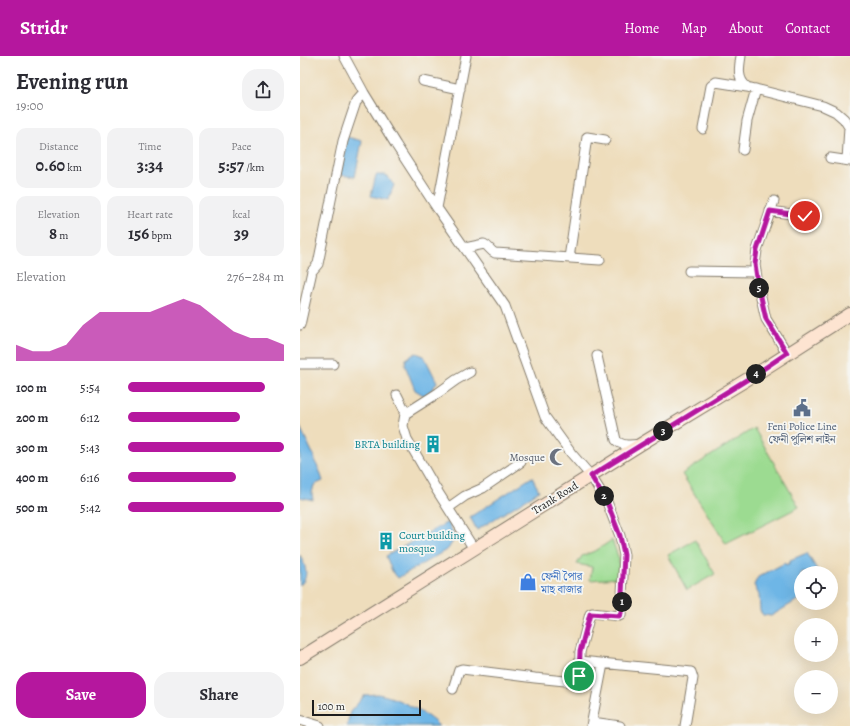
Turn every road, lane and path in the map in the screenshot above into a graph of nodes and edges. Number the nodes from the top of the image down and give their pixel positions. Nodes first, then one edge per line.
1 (344, 56) edge
2 (466, 56) edge
3 (741, 56) edge
4 (422, 81) dead end
5 (751, 88) junction
6 (460, 89) junction
7 (364, 93) junction
8 (848, 123) edge
9 (703, 129) dead end
10 (605, 140) dead end
11 (744, 150) dead end
12 (830, 158) dead end
13 (849, 160) edge
14 (774, 201) dead end
15 (437, 208) junction
16 (770, 211) junction
17 (805, 216) dead end
18 (465, 248) junction
19 (569, 258) junction
20 (600, 260) dead end
21 (690, 271) dead end
22 (756, 272) junction
23 (850, 314) edge
24 (300, 325) edge
25 (787, 353) junction
26 (597, 356) dead end
27 (300, 364) edge
28 (333, 364) dead end
29 (470, 372) dead end
30 (398, 395) dead end
31 (406, 413) junction
32 (641, 444) junction
33 (521, 462) dead end
34 (591, 476) junction
35 (448, 508) junction
36 (474, 549) junction
37 (300, 658) edge
38 (580, 662) junction
39 (603, 664) junction
40 (453, 689) dead end
41 (300, 720) edge
42 (591, 724) edge
43 (320, 726) edge
44 (620, 726) edge
45 (685, 726) edge

1 - 7 street
2 - 6 street
3 - 5 street
4 - 6 street
5 - 8 street
5 - 9 street
5 - 11 street
6 - 15 street
7 - 15 street
7 - 24 street
8 - 13 street
10 - 19 street
12 - 13 street
14 - 16 street
15 - 18 street
16 - 17 street
16 - 22 street
18 - 19 street
18 - 34 street
19 - 20 street
21 - 22 street
22 - 25 street
23 - 25 main road, Trank Road
25 - 32 main road, Trank Road
26 - 32 street
27 - 28 street
29 - 31 street
30 - 31 street
31 - 35 street
32 - 34 main road, Trank Road
33 - 35 street
34 - 36 main road, Trank Road
34 - 38 street
35 - 36 street
36 - 37 main road, Trank Road
38 - 39 street
38 - 40 street
39 - 42 street
39 - 45 street
41 - 43 street
42 - 44 street

